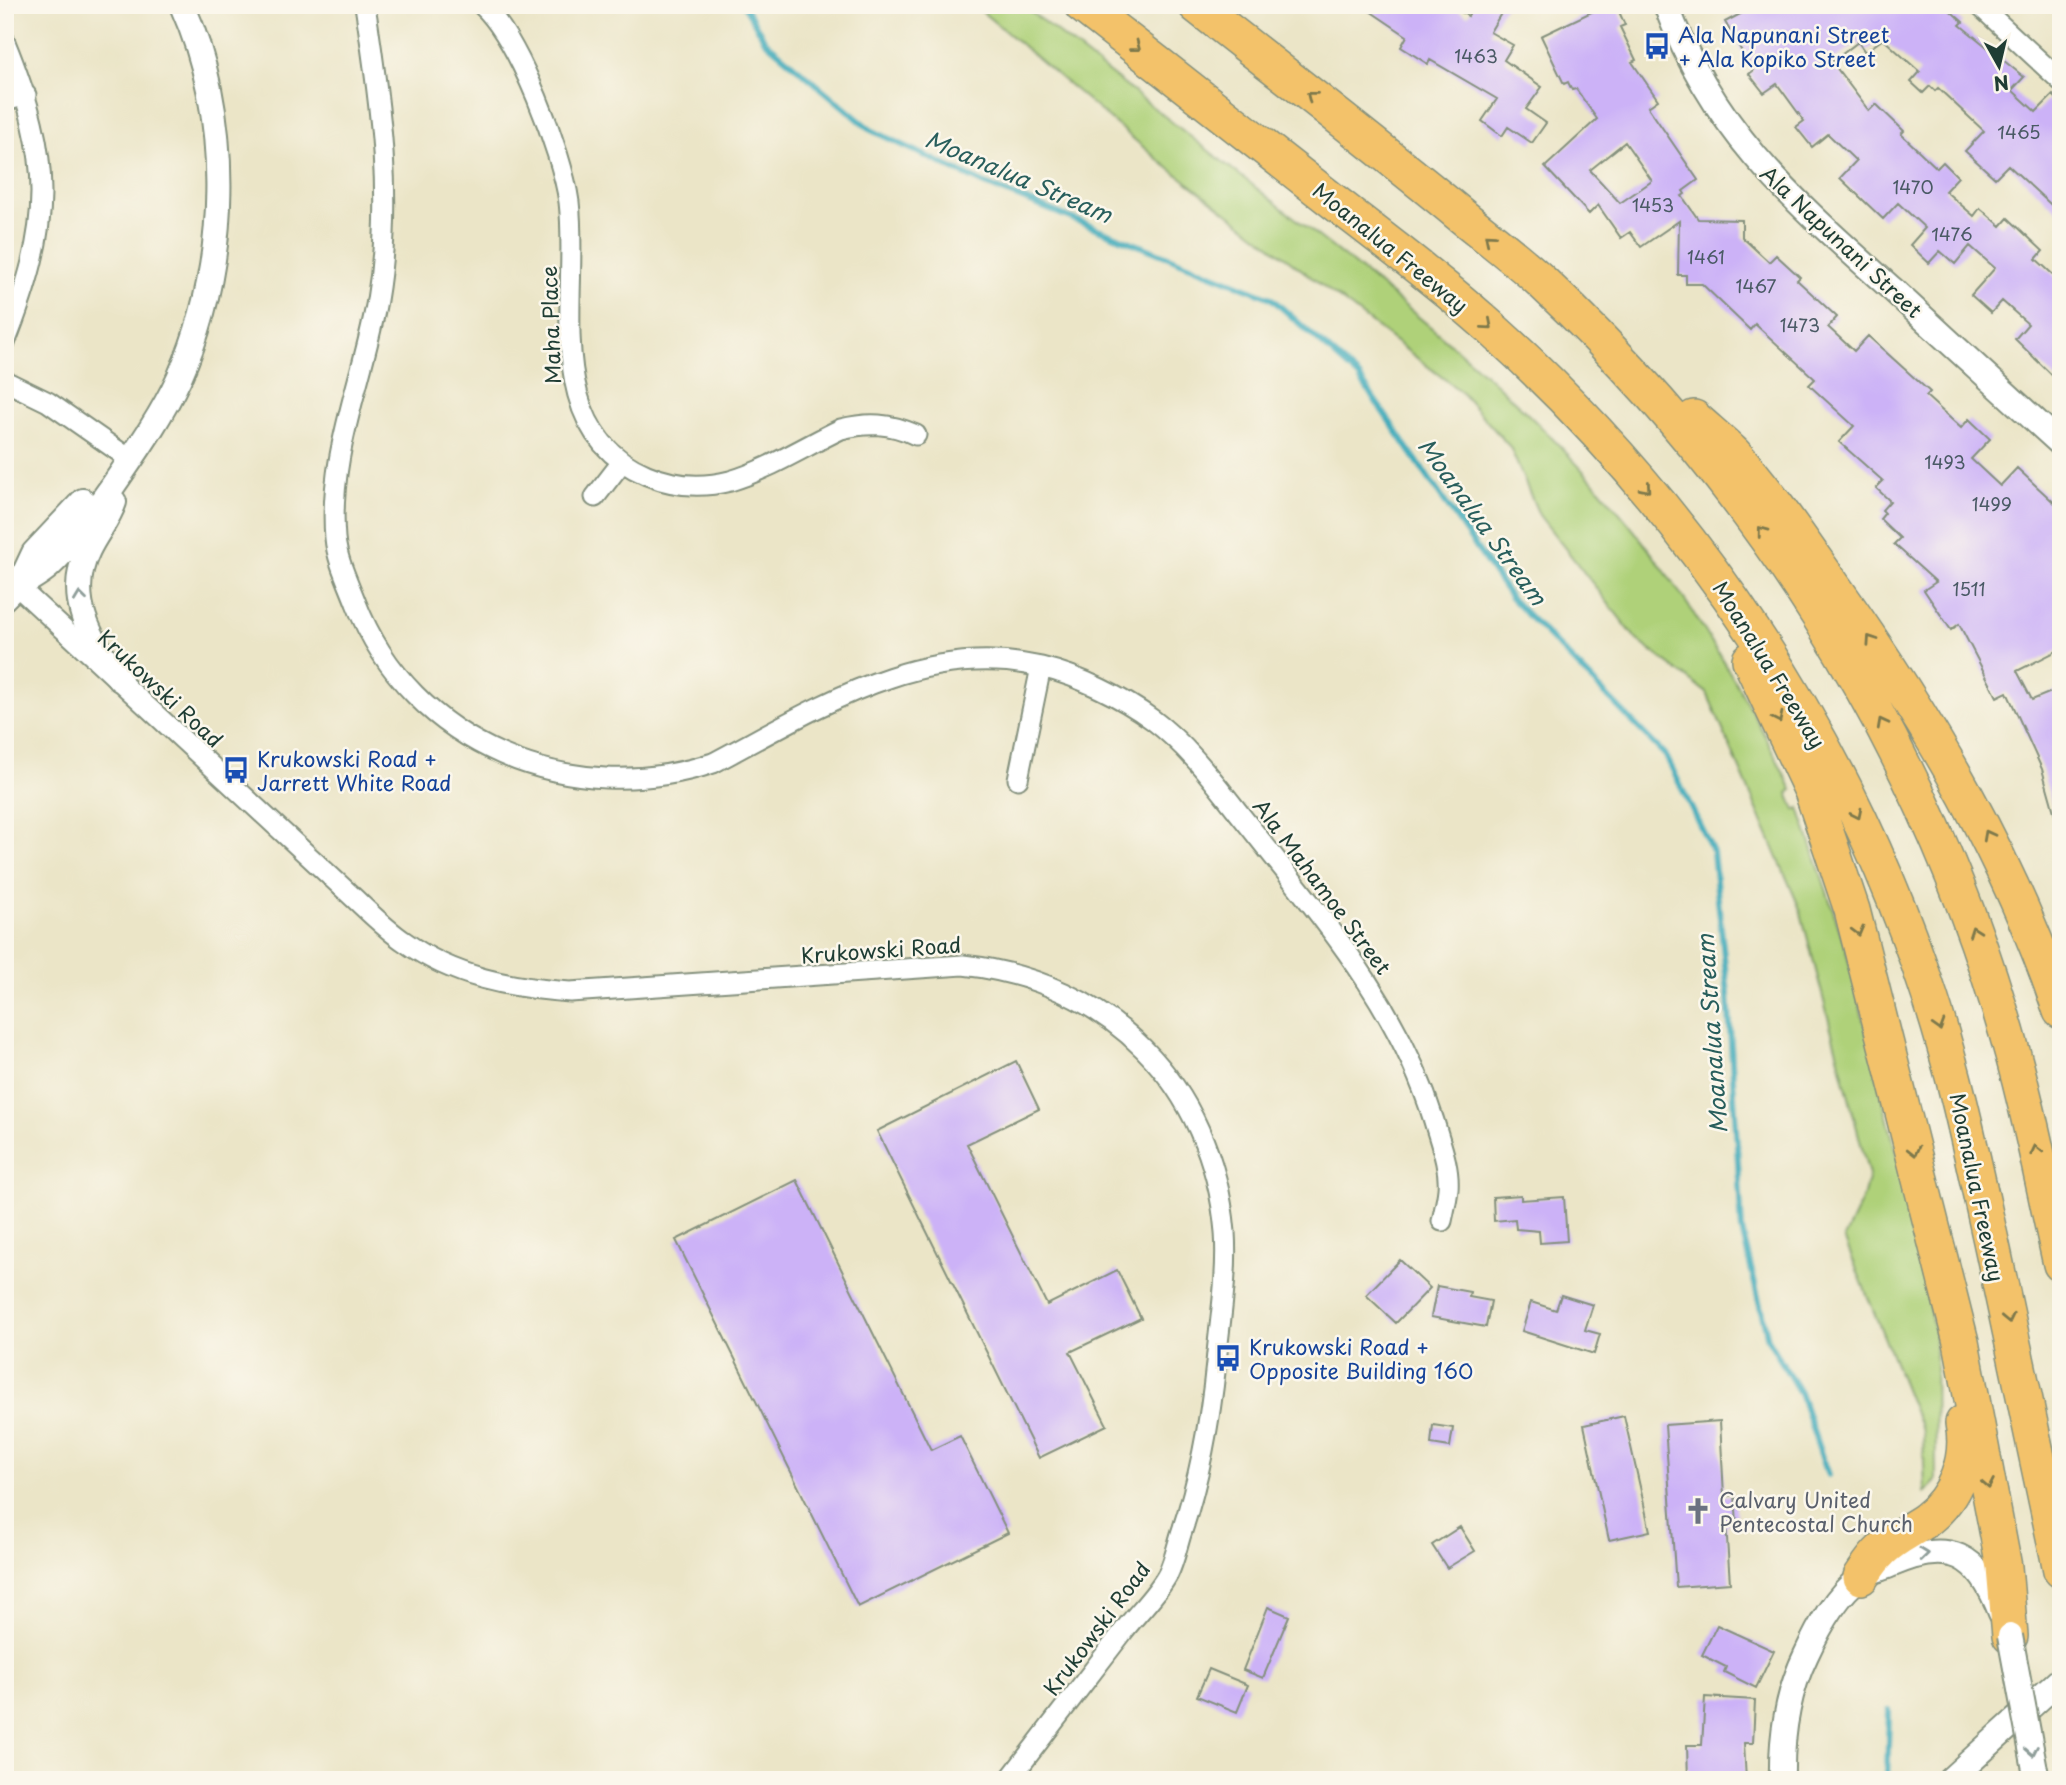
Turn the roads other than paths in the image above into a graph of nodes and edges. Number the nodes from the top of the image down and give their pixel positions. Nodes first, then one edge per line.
1 (182, 5) edge
2 (365, 5) edge
3 (482, 5) edge
4 (1082, 5) edge
5 (1196, 5) edge
6 (1666, 5) edge
7 (1979, 5) edge
8 (5, 42) edge
9 (2061, 81) edge
10 (26, 95) junction
11 (5, 101) edge
12 (1541, 282) junction
13 (5, 344) edge
14 (5, 381) edge
15 (916, 435) dead end
16 (2061, 444) edge
17 (622, 462) junction
18 (128, 464) junction
19 (595, 497) dead end
20 (1695, 547) junction
21 (12, 594) edge
22 (1041, 667) junction
23 (120, 680) junction
24 (1018, 779) dead end
25 (2061, 1011) edge
26 (1442, 1221) dead end
27 (1939, 1250) junction
28 (2061, 1264) edge
29 (2061, 1570) edge
30 (1861, 1577) junction
31 (2010, 1636) junction
32 (2061, 1679) edge
33 (1783, 1732) junction
34 (1009, 1780) edge
35 (1782, 1780) edge
36 (1794, 1780) edge
37 (1950, 1780) edge
38 (2037, 1780) edge

1 - 18 street
2 - 22 street, Ala Mahamoe Street
3 - 17 street, Maha Place
4 -> 20 highway, Moanalua Freeway
12 -> 5 highway
6 - 16 street, Ala Napunani Street
7 - 9 street
8 - 10 street
10 - 11 street
10 - 13 street
25 -> 12 highway
28 -> 12 highway
14 - 18 street
15 - 17 street, Maha Place
17 - 19 street
18 - 21 street
23 -> 18 street
20 -> 27 highway
20 -> 29 highway, Moanalua Freeway
21 - 23 street, Krukowski Road
22 - 24 street
22 - 26 street, Ala Mahamoe Street
23 - 34 street, Krukowski Road
27 - 30 highway
27 -> 31 highway
30 -> 31 street
30 - 33 street
31 -> 38 street, bridge
32 - 37 street
33 - 35 street
33 - 36 street

